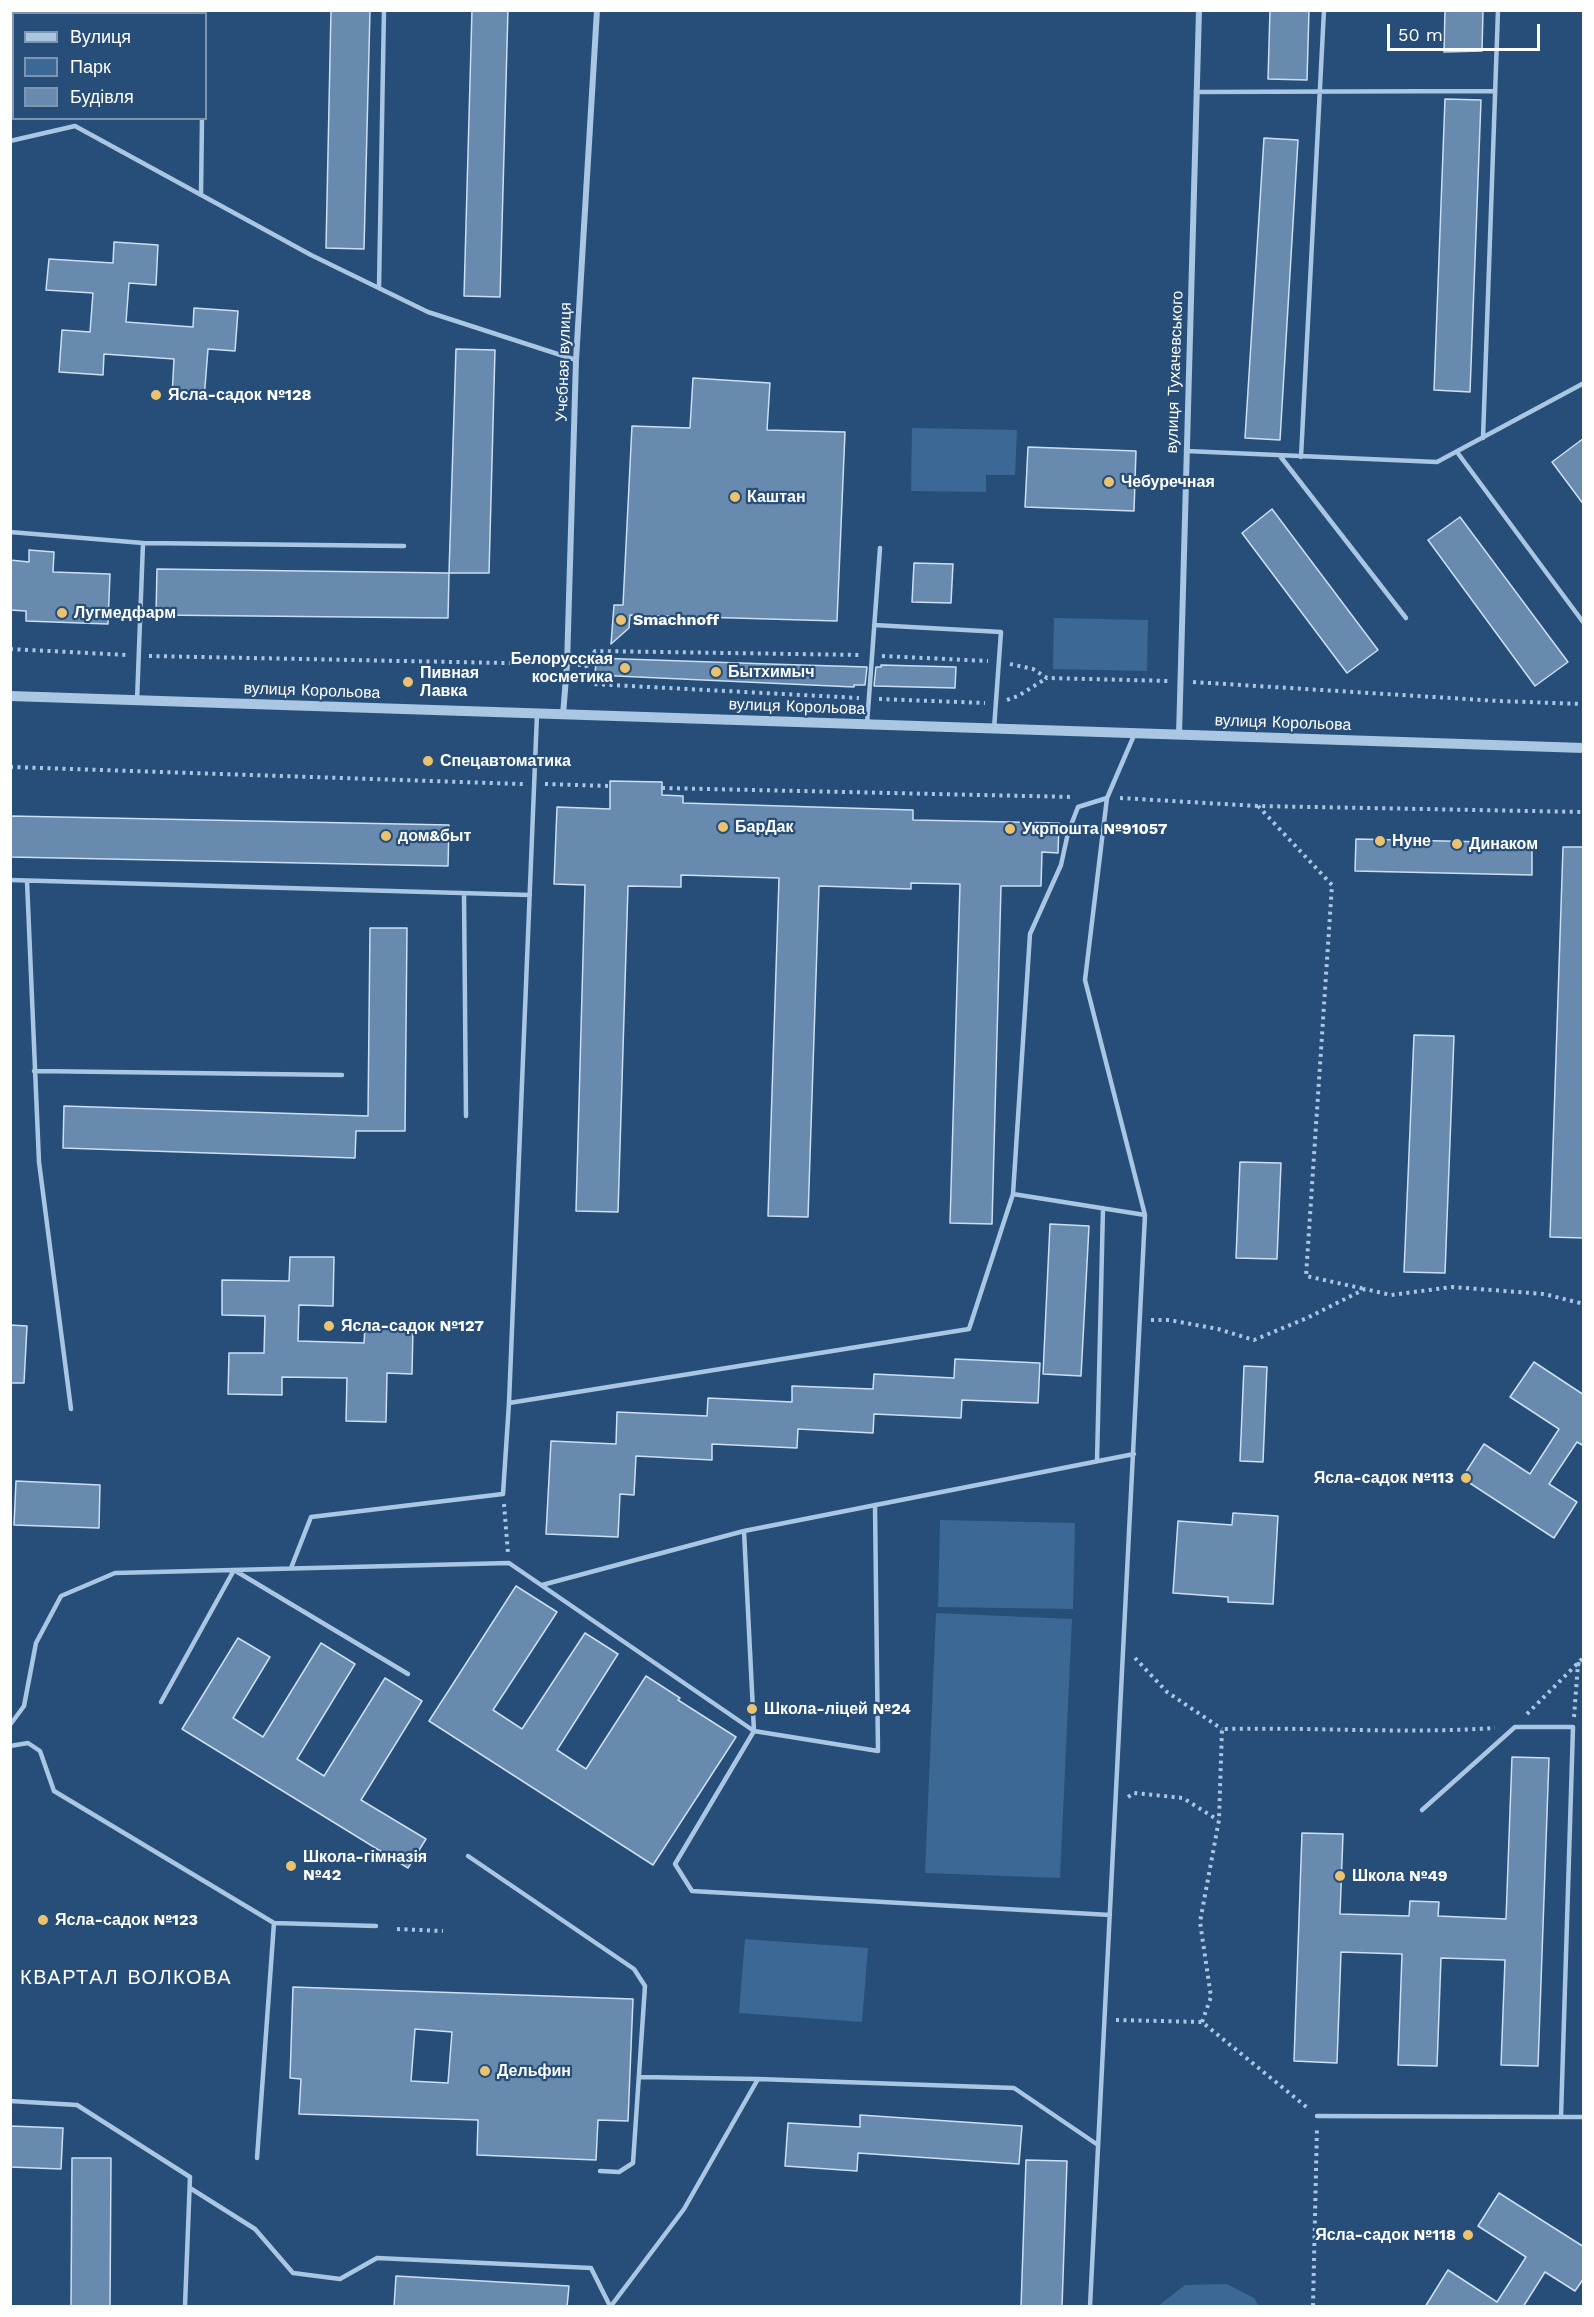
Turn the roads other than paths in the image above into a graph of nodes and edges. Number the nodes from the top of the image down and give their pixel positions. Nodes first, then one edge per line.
1 (384, 10) edge
2 (597, 10) edge
3 (1199, 10) edge
4 (1324, 10) edge
5 (1498, 10) edge
6 (1495, 91) junction
7 (1196, 92) junction
8 (1320, 92) junction
9 (75, 120) edge
10 (202, 120) edge
11 (75, 126) junction
12 (10, 141) edge
13 (201, 195) junction
14 (379, 288) junction
15 (576, 360) junction
16 (1584, 383) edge
17 (1483, 438) junction
18 (1186, 452) junction
19 (1457, 452) junction
20 (1280, 456) junction
21 (1301, 456) junction
22 (10, 532) edge
23 (143, 543) junction
24 (404, 546) dead end
25 (880, 548) dead end
26 (1406, 618) dead end
27 (1583, 622) edge
28 (874, 624) junction
29 (10, 696) edge
30 (137, 701) junction
31 (537, 714) junction
32 (563, 715) junction
33 (867, 724) junction
34 (994, 729) junction
35 (1135, 733) junction
36 (1179, 735) junction
37 (1584, 748) edge
38 (1107, 798) junction
39 (10, 880) edge
40 (27, 881) junction
41 (464, 894) junction
42 (530, 895) junction
43 (34, 1071) junction
44 (342, 1075) dead end
45 (465, 1116) dead end
46 (1013, 1194) junction
47 (1103, 1208) junction
48 (1145, 1215) junction
49 (509, 1403) junction
50 (71, 1409) dead end
51 (1134, 1454) junction
52 (1097, 1461) junction
53 (875, 1505) junction
54 (744, 1531) junction
55 (291, 1568) junction
56 (234, 1570) junction
57 (542, 1585) junction
58 (408, 1674) dead end
59 (161, 1702) dead end
60 (10, 1725) edge
61 (754, 1731) junction
62 (10, 1746) edge
63 (1422, 1810) dead end
64 (468, 1856) dead end
65 (1110, 1915) junction
66 (274, 1923) junction
67 (376, 1926) dead end
68 (640, 2077) junction
69 (758, 2079) junction
70 (10, 2101) edge
71 (1317, 2115) road end
72 (1561, 2117) junction
73 (1584, 2117) edge
74 (1098, 2145) junction
75 (257, 2158) dead end
76 (600, 2171) dead end
77 (189, 2188) junction
78 (184, 2307) edge
79 (611, 2307) edge
80 (1090, 2307) edge

1 - 14 lane
2 - 15 street, Учєбная вулиця
3 - 7 street, вулиця Тухачевського
4 - 8 lane
5 - 6 lane
6 - 8 lane
6 - 17 lane
7 - 8 lane
7 - 18 street, вулиця Тухачевського
8 - 21 lane
9 - 11 lane
10 - 13 lane
11 - 12 lane
11 - 13 lane
13 - 14 lane
14 - 15 lane
15 - 32 street, Учєбная вулиця
16 - 17 lane
17 - 19 lane
18 - 20 lane
18 - 36 street, вулиця Тухачевського
19 - 21 lane
19 - 27 lane
20 - 21 lane
20 - 26 lane
22 - 23 lane
23 - 24 lane
23 - 30 lane
25 - 28 lane
28 - 33 lane
28 - 34 lane
29 - 30 street, вулиця Корольова
30 - 31 street, вулиця Корольова
31 - 32 street, вулиця Корольова
31 - 42 lane
32 - 33 street, вулиця Корольова
33 - 34 street, вулиця Корольова
34 - 35 street, вулиця Корольова
35 - 36 street, вулиця Корольова
35 - 38 lane
36 - 37 street, вулиця Корольова
38 - 46 lane
38 - 48 lane
39 - 40 lane
40 - 41 lane
40 - 43 lane
41 - 42 lane
41 - 45 lane
42 - 49 lane
43 - 44 lane
43 - 50 lane
46 - 47 lane
46 - 49 lane
47 - 48 lane
47 - 52 lane
48 - 51 lane
49 - 55 lane
51 - 52 lane
51 - 65 lane
52 - 53 lane
53 - 54 lane
53 - 61 lane
54 - 57 lane
54 - 61 lane
55 - 56 lane
55 - 57 lane
56 - 58 lane
56 - 59 lane
56 - 60 lane
57 - 61 lane
61 - 65 lane
62 - 66 lane
63 - 72 lane
64 - 68 lane
65 - 74 lane
66 - 67 lane
66 - 75 lane
68 - 69 lane
68 - 76 lane
69 - 74 lane
69 - 79 lane
70 - 77 lane
71 - 72 lane
72 - 73 lane
74 - 80 lane
77 - 78 lane
77 - 79 lane

